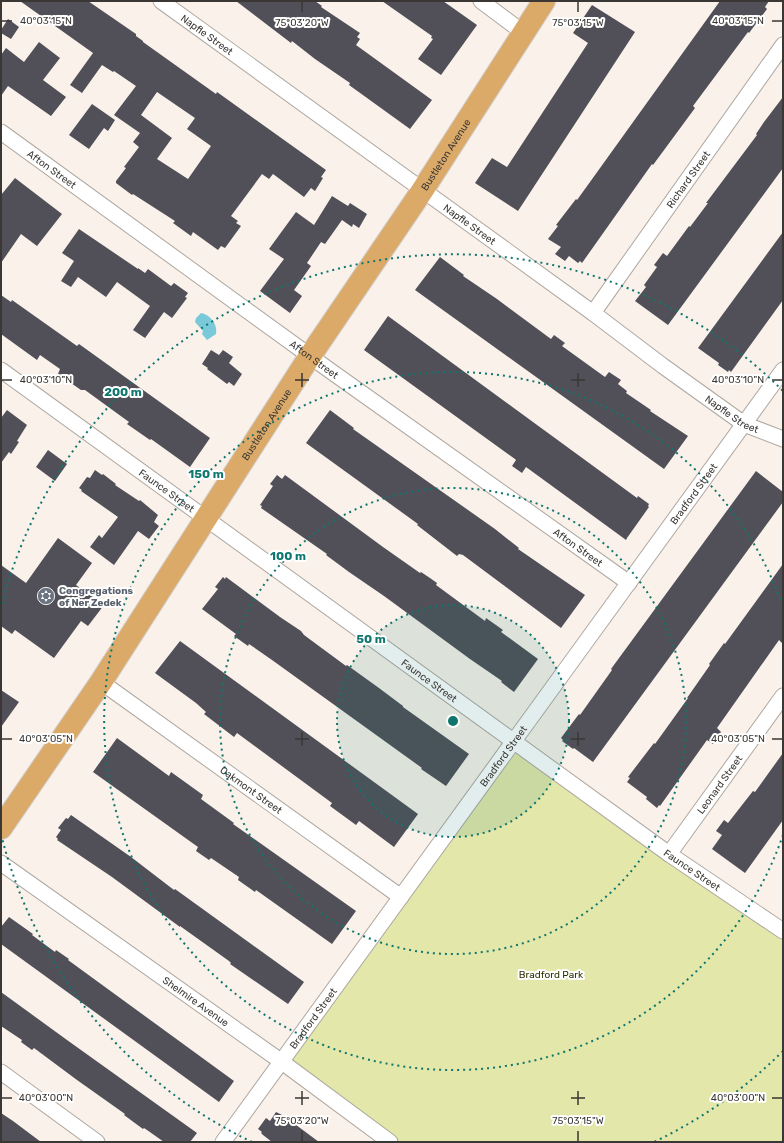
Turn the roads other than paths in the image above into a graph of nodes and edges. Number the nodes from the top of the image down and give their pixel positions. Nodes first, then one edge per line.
1 (161, 1) edge
2 (482, 1) edge
3 (544, 1) edge
4 (524, 33) junction
5 (783, 45) edge
6 (1, 132) edge
7 (422, 191) junction
8 (593, 313) junction
9 (310, 356) junction
10 (1, 370) edge
11 (783, 370) edge
12 (744, 424) junction
13 (783, 439) edge
14 (207, 519) junction
15 (629, 583) junction
16 (101, 682) junction
17 (783, 696) edge
18 (514, 741) junction
19 (1, 828) edge
20 (669, 854) junction
21 (1, 863) edge
22 (401, 897) junction
23 (783, 931) edge
24 (282, 1062) junction
25 (1, 1072) edge
26 (97, 1142) edge
27 (224, 1142) edge
28 (390, 1142) edge

1 - 7 street, Napfle Street
2 - 4 street
3 - 4 main road, Bustleton Avenue
4 - 7 main road, Bustleton Avenue
5 - 8 street, Richard Street
6 - 9 street, Afton Street
7 - 8 street, Napfle Street
7 - 9 main road, Bustleton Avenue
8 - 12 street, Napfle Street
9 - 14 main road, Bustleton Avenue
9 - 15 street, Afton Street
10 - 14 street, Faunce Street
11 - 12 street, Bradford Street
12 - 13 street, Napfle Street
12 - 15 street, Bradford Street
14 - 16 main road, Bustleton Avenue
14 - 18 street, Faunce Street
15 - 18 street, Bradford Street
16 - 19 main road, Bustleton Avenue
16 - 22 street, Oakmont Street
17 - 20 street, Leonard Street
18 - 20 street, Faunce Street
18 - 22 street, Bradford Street
20 - 23 street, Faunce Street
21 - 24 street, Shelmire Avenue
22 - 24 street, Bradford Street
24 - 27 street, Bradford Street
24 - 28 street, Shelmire Avenue
25 - 26 street

